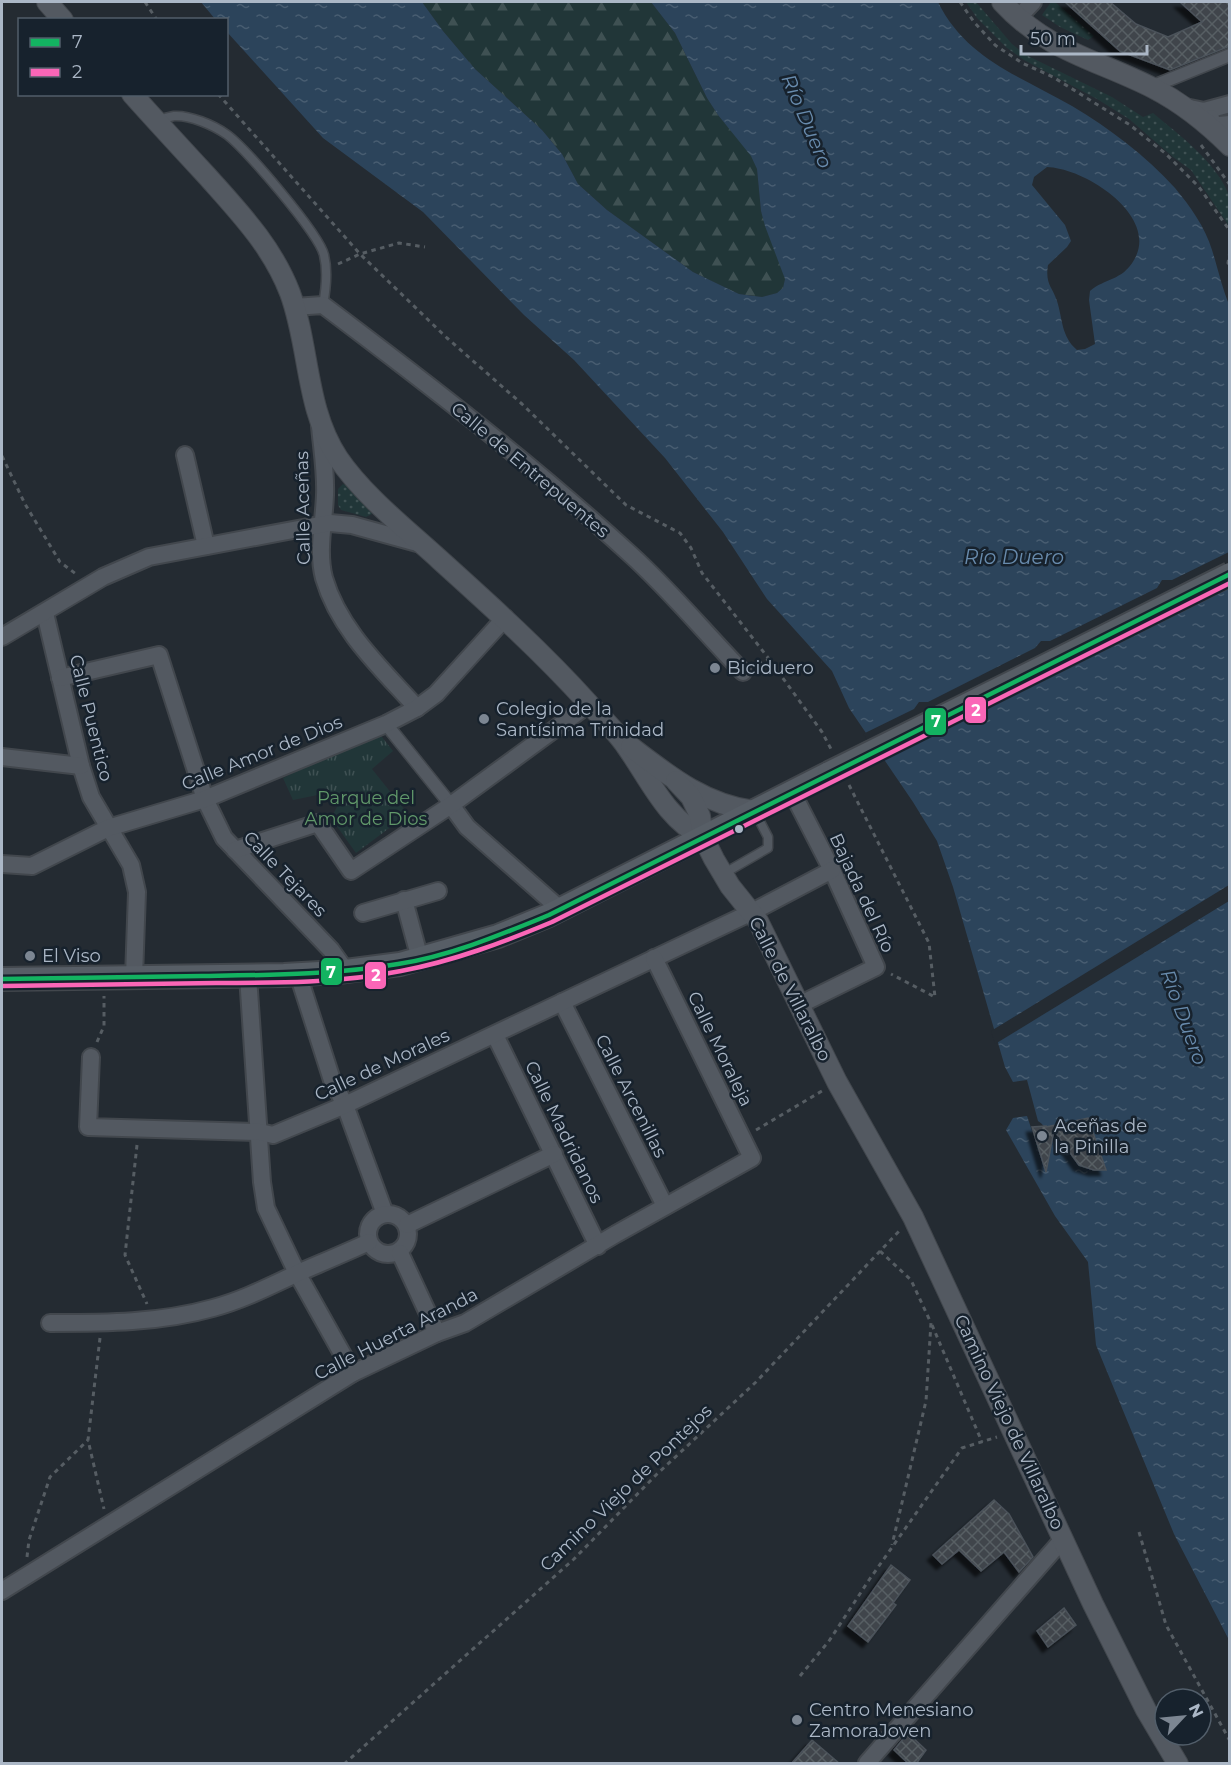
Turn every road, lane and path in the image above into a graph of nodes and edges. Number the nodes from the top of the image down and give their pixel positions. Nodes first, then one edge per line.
1 (47, 2) edge
2 (145, 2) edge
3 (960, 2) edge
4 (1002, 2) edge
5 (1033, 2) edge
6 (61, 18) edge
7 (156, 18) edge
8 (1018, 18) junction
9 (1230, 55) edge
10 (1151, 87) junction
11 (134, 96) edge
12 (220, 96) edge
13 (1224, 106) edge
14 (1185, 107) junction
15 (156, 121) junction
16 (1230, 124) edge
17 (1203, 133) junction
18 (1230, 146) edge
19 (1230, 185) edge
20 (1230, 231) edge
21 (425, 247) dead end
22 (1230, 251) edge
23 (360, 254) junction
24 (1230, 268) edge
25 (325, 269) junction
26 (323, 305) junction
27 (294, 307) junction
28 (319, 420) junction
29 (185, 455) dead end
30 (2, 456) edge
31 (322, 524) junction
32 (423, 544) junction
33 (206, 546) junction
34 (1230, 574) edge
35 (103, 577) junction
36 (45, 613) junction
37 (505, 618) junction
38 (2, 637) edge
39 (743, 672) dead end
40 (60, 678) junction
41 (589, 704) junction
42 (417, 708) junction
43 (386, 724) junction
44 (822, 732) dead end
45 (622, 740) junction
46 (2, 758) edge
47 (81, 766) junction
48 (676, 781) junction
49 (792, 792) junction
50 (205, 800) junction
51 (451, 805) junction
52 (754, 810) junction
53 (864, 814) dead end
54 (108, 828) junction
55 (703, 837) junction
56 (235, 850) junction
57 (2, 864) edge
58 (832, 870) junction
59 (722, 874) junction
60 (438, 891) dead end
61 (404, 900) junction
62 (560, 909) junction
63 (752, 912) junction
64 (363, 913) dead end
65 (654, 958) junction
66 (420, 959) junction
67 (876, 967) junction
68 (346, 971) junction
69 (298, 974) junction
70 (248, 976) junction
71 (105, 977) junction
72 (134, 977) junction
73 (2, 979) edge
74 (562, 1002) junction
75 (799, 1005) junction
76 (495, 1035) junction
77 (91, 1057) joint
78 (837, 1082) junction
79 (345, 1105) junction
80 (139, 1129) junction
81 (260, 1132) junction
82 (742, 1138) junction
83 (554, 1154) junction
84 (752, 1158) joint
85 (665, 1206) junction
86 (385, 1214) junction
87 (913, 1217) junction
88 (407, 1225) junction
89 (369, 1242) junction
90 (598, 1246) junction
91 (880, 1251) junction
92 (400, 1253) junction
93 (297, 1273) junction
94 (154, 1320) junction
95 (102, 1322) junction
96 (50, 1323) dead end
97 (931, 1323) junction
98 (438, 1333) junction
99 (353, 1373) junction
100 (1013, 1432) junction
101 (88, 1440) junction
102 (982, 1442) junction
103 (108, 1525) junction
104 (1139, 1532) dead end
105 (1063, 1539) junction
106 (891, 1548) junction
107 (25, 1576) junction
108 (2, 1591) edge
109 (800, 1676) dead end
110 (1230, 1741) edge
111 (867, 1763) edge
112 (344, 1764) edge
113 (1178, 1764) edge

1 - 6 street
2 - 7 path
3 - 20 path
4 - 8 street
5 - 8 street
8 - 10 street
9 - 10 street
10 - 14 street
11 - 15 street
12 - 23 path
13 - 14 street
13 - 17 street
14 - 17 street
15 - 25 lane
15 - 27 street
16 - 17 street
17 - 18 street
17 - 19 path
21 - 23 path
22 - 24 path
23 - 25 path
23 - 44 path
25 - 26 lane
26 - 27 street
26 - 39 street, Calle de Entrepuentes
27 - 28 street
28 - 31 street, Calle Aceñas
28 - 32 street
29 - 33 street
30 - 35 path
31 - 32 street
31 - 33 street
31 - 42 street, Calle Aceñas
32 - 37 street
33 - 35 street
34 - 49 main road, bridge
35 - 36 street
36 - 38 street
36 - 40 street, Calle Puentico
37 - 41 street
37 - 42 street, Calle Amor de Dios
40 - 47 street, Calle Puentico
40 - 50 street, Calle Tejares
41 - 45 street
41 - 51 street
42 - 43 street, Calle Amor de Dios
43 - 50 street, Calle Amor de Dios
43 - 51 street
45 - 48 street
45 - 55 street
46 - 47 street
47 - 54 street, Calle Puentico
48 - 52 street
48 - 55 street
49 - 52 main road
49 - 58 street, Bajada del Río
50 - 54 street, Calle Amor de Dios
50 - 56 street, Calle Tejares
51 - 56 street
51 - 62 street
52 - 55 main road
52 - 59 lane
53 - 67 path
54 - 57 street, Calle Amor de Dios
54 - 72 street, Calle Puentico
55 - 59 street, Calle de Villaralbo
55 - 62 main road
56 - 68 street, Calle Tejares
58 - 63 street, Calle de Morales
58 - 67 street, Bajada del Río
59 - 63 street, Calle de Villaralbo
60 - 61 street
61 - 64 street
61 - 66 street
62 - 66 main road
63 - 65 street, Calle de Morales
63 - 75 street, Calle de Villaralbo
65 - 74 street, Calle de Morales
65 - 82 street, Calle Moraleja
66 - 68 main road
67 - 75 street, Bajada del Río
68 - 69 main road
69 - 70 main road
69 - 79 street
70 - 72 main road
70 - 81 street
71 - 72 main road
71 - 73 main road
71 - 77 path
74 - 76 street, Calle de Morales
74 - 85 street, Calle Arcenillas
75 - 78 street, Calle de Villaralbo
76 - 79 street, Calle de Morales
76 - 83 street, Calle Madridanos
77 - 80 street, Calle de Morales
78 - 82 path
78 - 87 street, Camino Viejo de Villaralbo
79 - 81 street, Calle de Morales
79 - 86 street
80 - 81 street, Calle de Morales
80 - 94 path
81 - 93 street
82 - 84 street, Calle Moraleja
83 - 88 street
83 - 90 street, Calle Madridanos
84 - 85 street, Calle Huerta Aranda
85 - 90 street, Calle Huerta Aranda
86 - 88 street
86 - 89 street
87 - 91 path, Camino Viejo de Pontejos
87 - 100 street, Camino Viejo de Villaralbo
88 - 92 street
89 - 92 street
89 - 93 street
90 - 98 street, Calle Huerta Aranda
91 - 97 path
91 - 112 path, Camino Viejo de Pontejos
92 - 98 street
93 - 94 street
93 - 99 street
94 - 95 street
95 - 96 street
95 - 101 path
97 - 102 path
97 - 106 path
98 - 99 street, Calle Huerta Aranda
99 - 103 street, Calle Huerta Aranda
100 - 102 path
100 - 105 street, Camino Viejo de Villaralbo
101 - 103 path
101 - 107 path
102 - 106 path
103 - 107 street, Calle Huerta Aranda
104 - 110 path
105 - 111 street
105 - 113 street, Camino Viejo de Villaralbo
106 - 109 path
107 - 108 street, Calle Huerta Aranda

